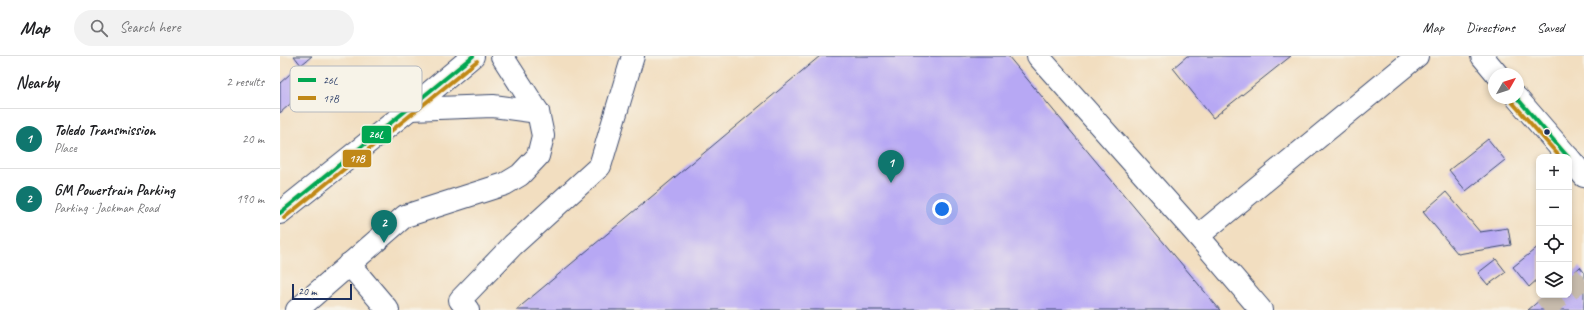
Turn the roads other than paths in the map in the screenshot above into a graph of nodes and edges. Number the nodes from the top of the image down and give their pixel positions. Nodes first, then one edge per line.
1 (473, 56) edge
2 (502, 56) edge
3 (632, 56) edge
4 (1038, 56) edge
5 (1417, 56) edge
6 (1482, 56) edge
7 (1492, 68) edge
8 (422, 99) edge
9 (1523, 104) edge
10 (422, 109) edge
11 (406, 112) edge
12 (538, 112) junction
13 (1565, 154) edge
14 (1572, 162) edge
15 (1584, 176) edge
16 (280, 213) edge
17 (1198, 236) junction
18 (349, 264) junction
19 (310, 306) edge
20 (388, 310) edge
21 (468, 310) edge
22 (1261, 310) edge

1 - 8 main road
2 - 12 main road
3 - 21 main road
4 - 17 main road
5 - 17 main road
6 - 7 main road
9 - 13 main road
10 - 12 main road
11 - 16 main road
12 - 18 main road
14 - 15 main road
17 - 22 main road
18 - 19 main road
18 - 20 main road

